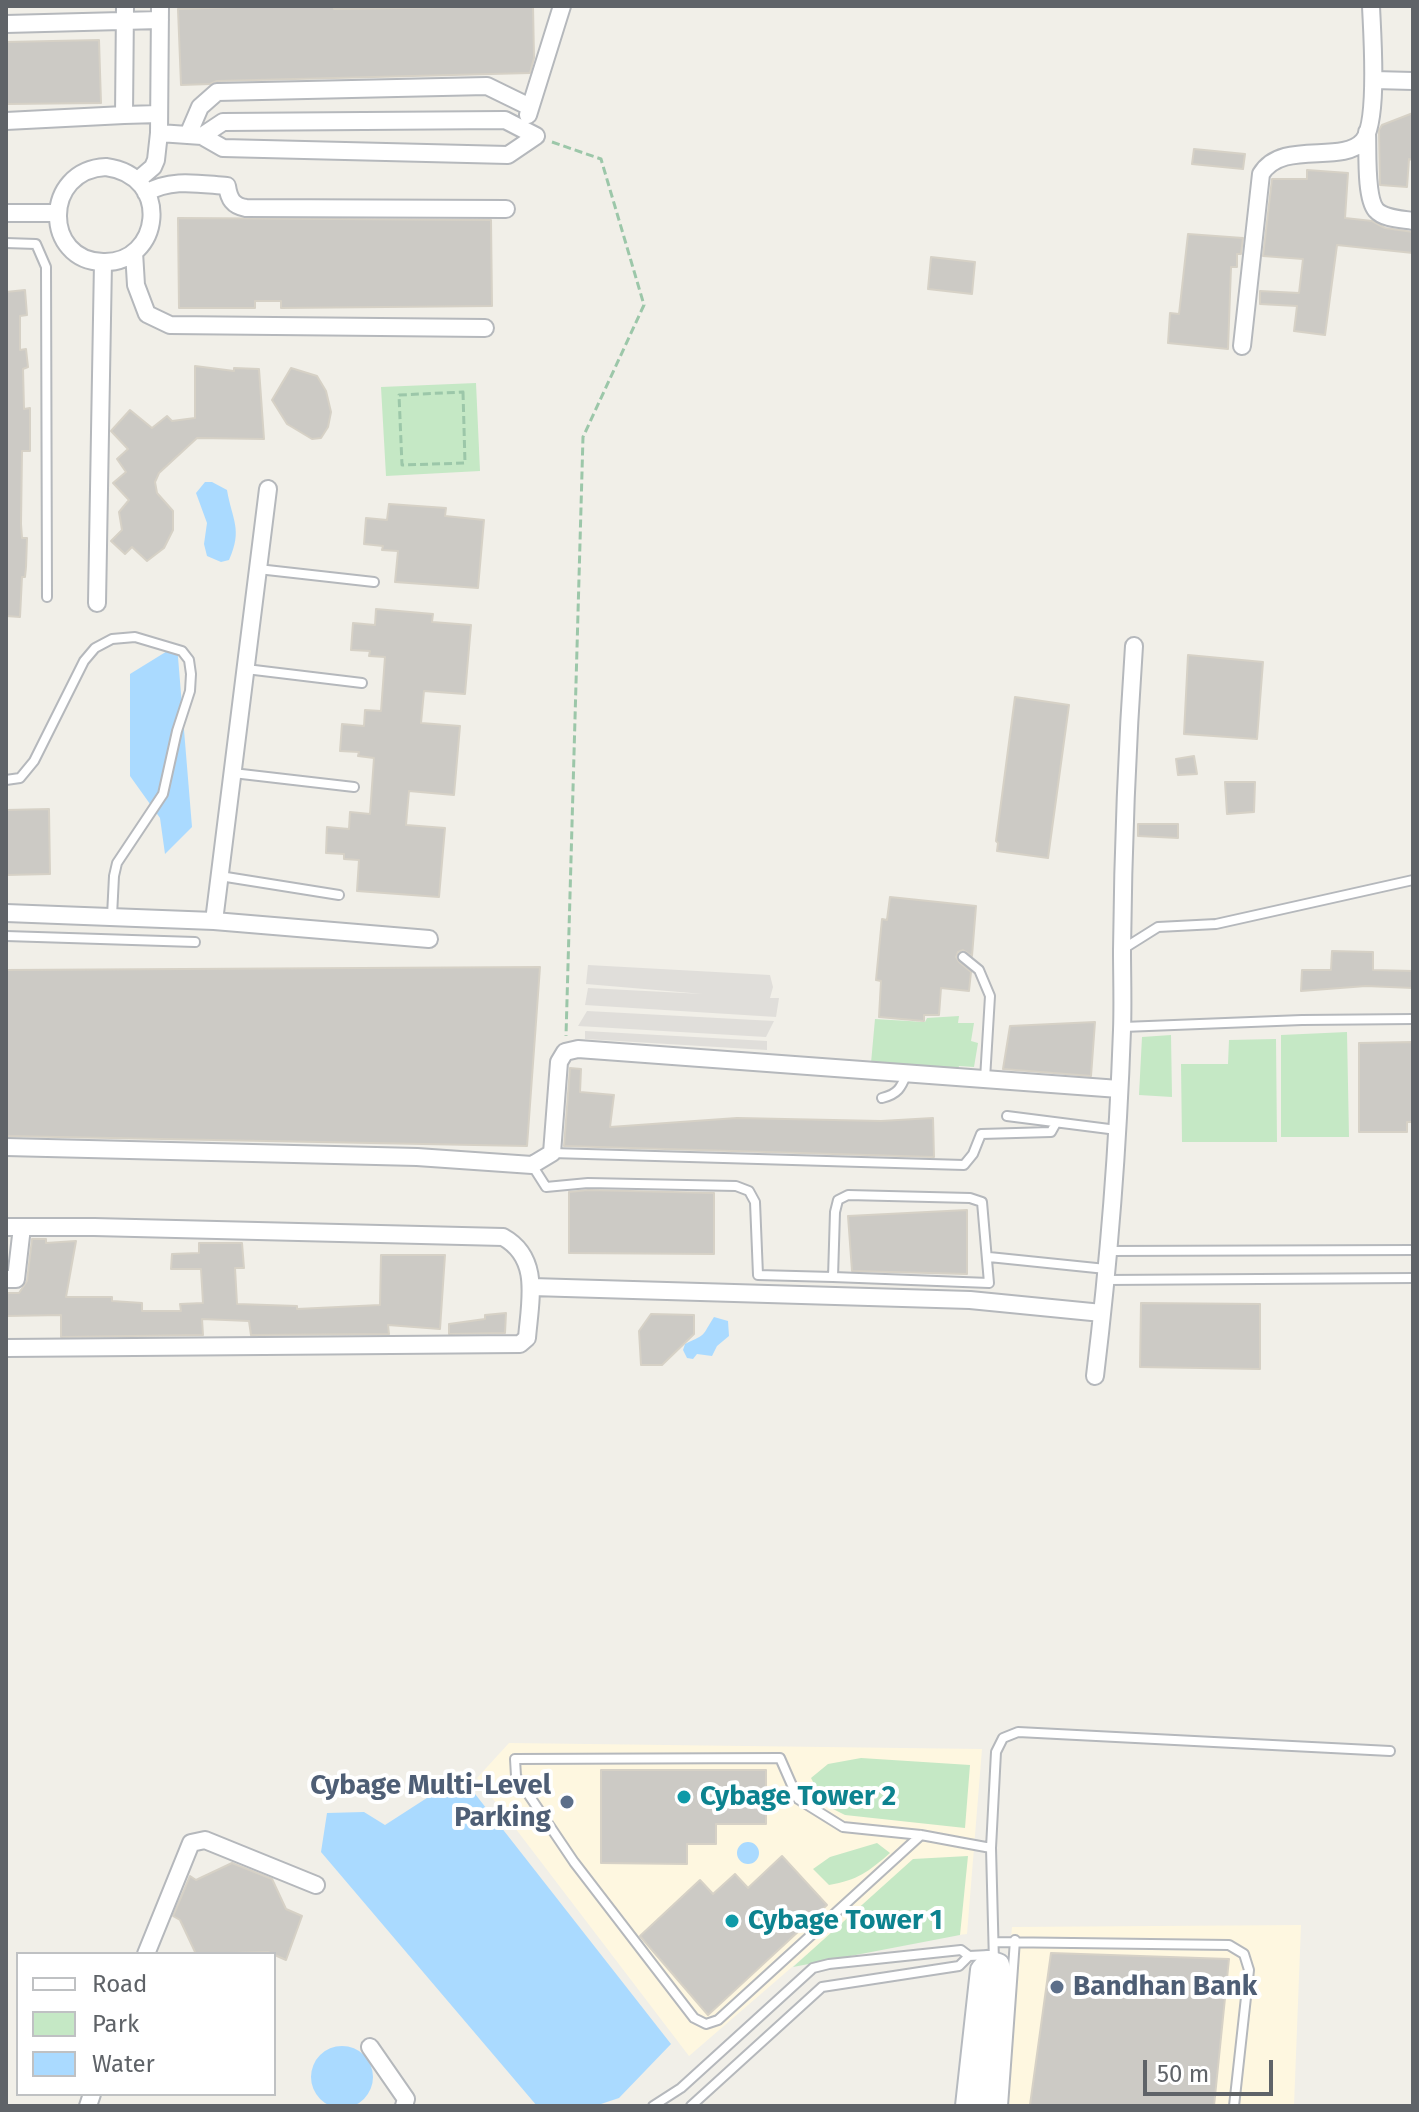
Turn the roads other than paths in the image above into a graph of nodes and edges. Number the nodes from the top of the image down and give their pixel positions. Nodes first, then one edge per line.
1 (562, 6) edge
2 (1371, 6) edge
3 (125, 13) edge
4 (160, 13) edge
5 (6, 24) edge
6 (1374, 80) junction
7 (1413, 81) edge
8 (530, 107) junction
9 (159, 114) junction
10 (124, 115) junction
11 (6, 121) edge
12 (1367, 132) junction
13 (159, 133) junction
14 (530, 133) junction
15 (195, 136) junction
16 (143, 186) junction
17 (506, 209) dead end
18 (6, 213) edge
19 (57, 213) junction
20 (1413, 221) edge
21 (6, 243) edge
22 (134, 252) junction
23 (103, 262) junction
24 (485, 328) dead end
25 (1242, 346) dead end
26 (268, 489) dead end
27 (258, 569) junction
28 (374, 582) dead end
29 (47, 597) dead end
30 (97, 603) dead end
31 (1134, 646) dead end
32 (246, 669) junction
33 (362, 683) dead end
34 (232, 772) junction
35 (6, 780) edge
36 (354, 787) dead end
37 (219, 876) junction
38 (1413, 880) edge
39 (339, 895) dead end
40 (6, 913) edge
41 (112, 916) junction
42 (214, 921) junction
43 (6, 936) edge
44 (429, 939) dead end
45 (195, 942) dead end
46 (1122, 950) junction
47 (963, 957) dead end
48 (1413, 1019) edge
49 (1123, 1027) junction
50 (907, 1073) junction
51 (985, 1079) junction
52 (1119, 1089) junction
53 (882, 1098) dead end
54 (1007, 1116) dead end
55 (1056, 1123) junction
56 (1117, 1130) junction
57 (6, 1147) edge
58 (552, 1153) junction
59 (532, 1165) junction
60 (14, 1227) edge
61 (1413, 1250) edge
62 (1108, 1251) junction
63 (989, 1257) junction
64 (1107, 1275) junction
65 (833, 1277) junction
66 (1413, 1278) edge
67 (6, 1279) edge
68 (532, 1287) junction
69 (1102, 1313) junction
70 (6, 1348) edge
71 (1095, 1376) dead end
72 (1390, 1751) dead end
73 (921, 1835) junction
74 (991, 1848) junction
75 (316, 1885) dead end
76 (1015, 1940) junction
77 (147, 1952) edge
78 (994, 1953) junction
79 (969, 1956) junction
80 (370, 2047) dead end
81 (404, 2106) edge
82 (653, 2106) edge
83 (691, 2106) edge
84 (967, 2106) edge
85 (989, 2106) edge
86 (1003, 2106) edge
87 (1234, 2106) edge

1 - 8 street
2 - 6 street
3 - 4 street
3 - 5 street
3 - 10 street
4 - 9 street
6 - 7 street
6 - 12 street
8 - 14 street
8 - 15 street
9 - 10 street
9 - 13 street
10 - 11 street
12 - 20 street
12 - 25 street
13 - 15 street
13 - 16 street
14 - 15 street
14 - 15 street
16 - 17 street
16 - 19 street
16 - 22 street
18 - 19 street
19 - 23 street
21 - 29 lane
22 - 23 street
22 - 24 street
23 - 30 street
26 - 27 street
27 - 28 lane
27 - 32 street
31 - 46 street
32 - 33 lane
32 - 34 street
34 - 36 lane
34 - 37 street
35 - 41 lane
37 - 39 lane
37 - 42 street
38 - 46 lane
40 - 41 street
41 - 42 street
42 - 44 street
43 - 45 lane
46 - 49 street
47 - 51 lane
48 - 49 lane
49 - 52 street
50 - 51 street
50 - 53 lane
50 - 58 street
51 - 52 street
52 - 56 street
54 - 55 lane
55 - 56 lane
55 - 58 lane
56 - 62 street
57 - 59 street
58 - 59 street
59 - 65 lane
60 - 67 street
60 - 68 street
61 - 62 lane
62 - 64 street
63 - 64 lane
63 - 65 lane
63 - 65 lane
64 - 66 lane
64 - 69 street
68 - 69 street
68 - 70 street
69 - 71 street
72 - 74 lane
73 - 73 lane
73 - 74 lane
74 - 78 lane
75 - 77 street
76 - 78 lane
76 - 86 lane
76 - 87 lane
78 - 79 lane
78 - 84 street
78 - 85 street
79 - 82 lane
79 - 83 lane
80 - 81 street

